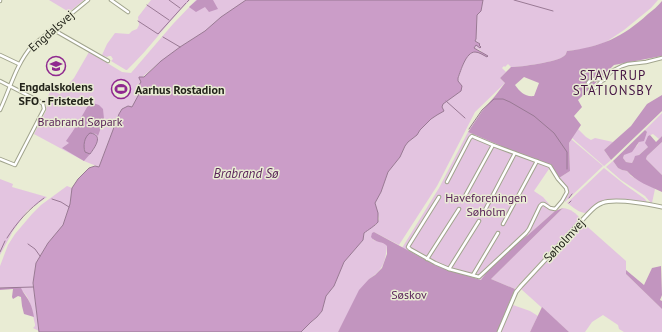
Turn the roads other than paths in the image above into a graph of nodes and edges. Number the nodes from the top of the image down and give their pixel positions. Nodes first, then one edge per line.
1 (88, 0) edge
2 (111, 0) edge
3 (128, 12) dead end
4 (52, 29) junction
5 (0, 55) edge
6 (662, 58) edge
7 (108, 61) dead end
8 (19, 64) junction
9 (604, 80) junction
10 (0, 81) edge
11 (10, 86) junction
12 (0, 110) edge
13 (493, 145) junction
14 (515, 153) junction
15 (0, 159) edge
16 (537, 161) junction
17 (447, 182) dead end
18 (465, 196) dead end
19 (439, 197) dead end
20 (662, 207) edge
21 (459, 209) dead end
22 (485, 210) dead end
23 (478, 221) dead end
24 (503, 224) dead end
25 (498, 233) dead end
26 (427, 259) junction
27 (449, 269) junction
28 (473, 275) junction
29 (499, 332) edge

1 - 4 street, Engdalsvej
2 - 3 street
4 - 7 street
4 - 8 street, Engdalsvej
5 - 8 street
6 - 9 street
8 - 11 street, Engdalsvej
9 - 9 street
10 - 11 street
11 - 12 street, Engdalsvej
11 - 15 street
13 - 14 street
13 - 17 street
13 - 18 street
14 - 16 street
14 - 22 street
16 - 24 street
16 - 28 street
19 - 26 street
20 - 29 street, Søholmvej
21 - 26 street
23 - 27 street
25 - 28 street
26 - 27 street
27 - 28 street

